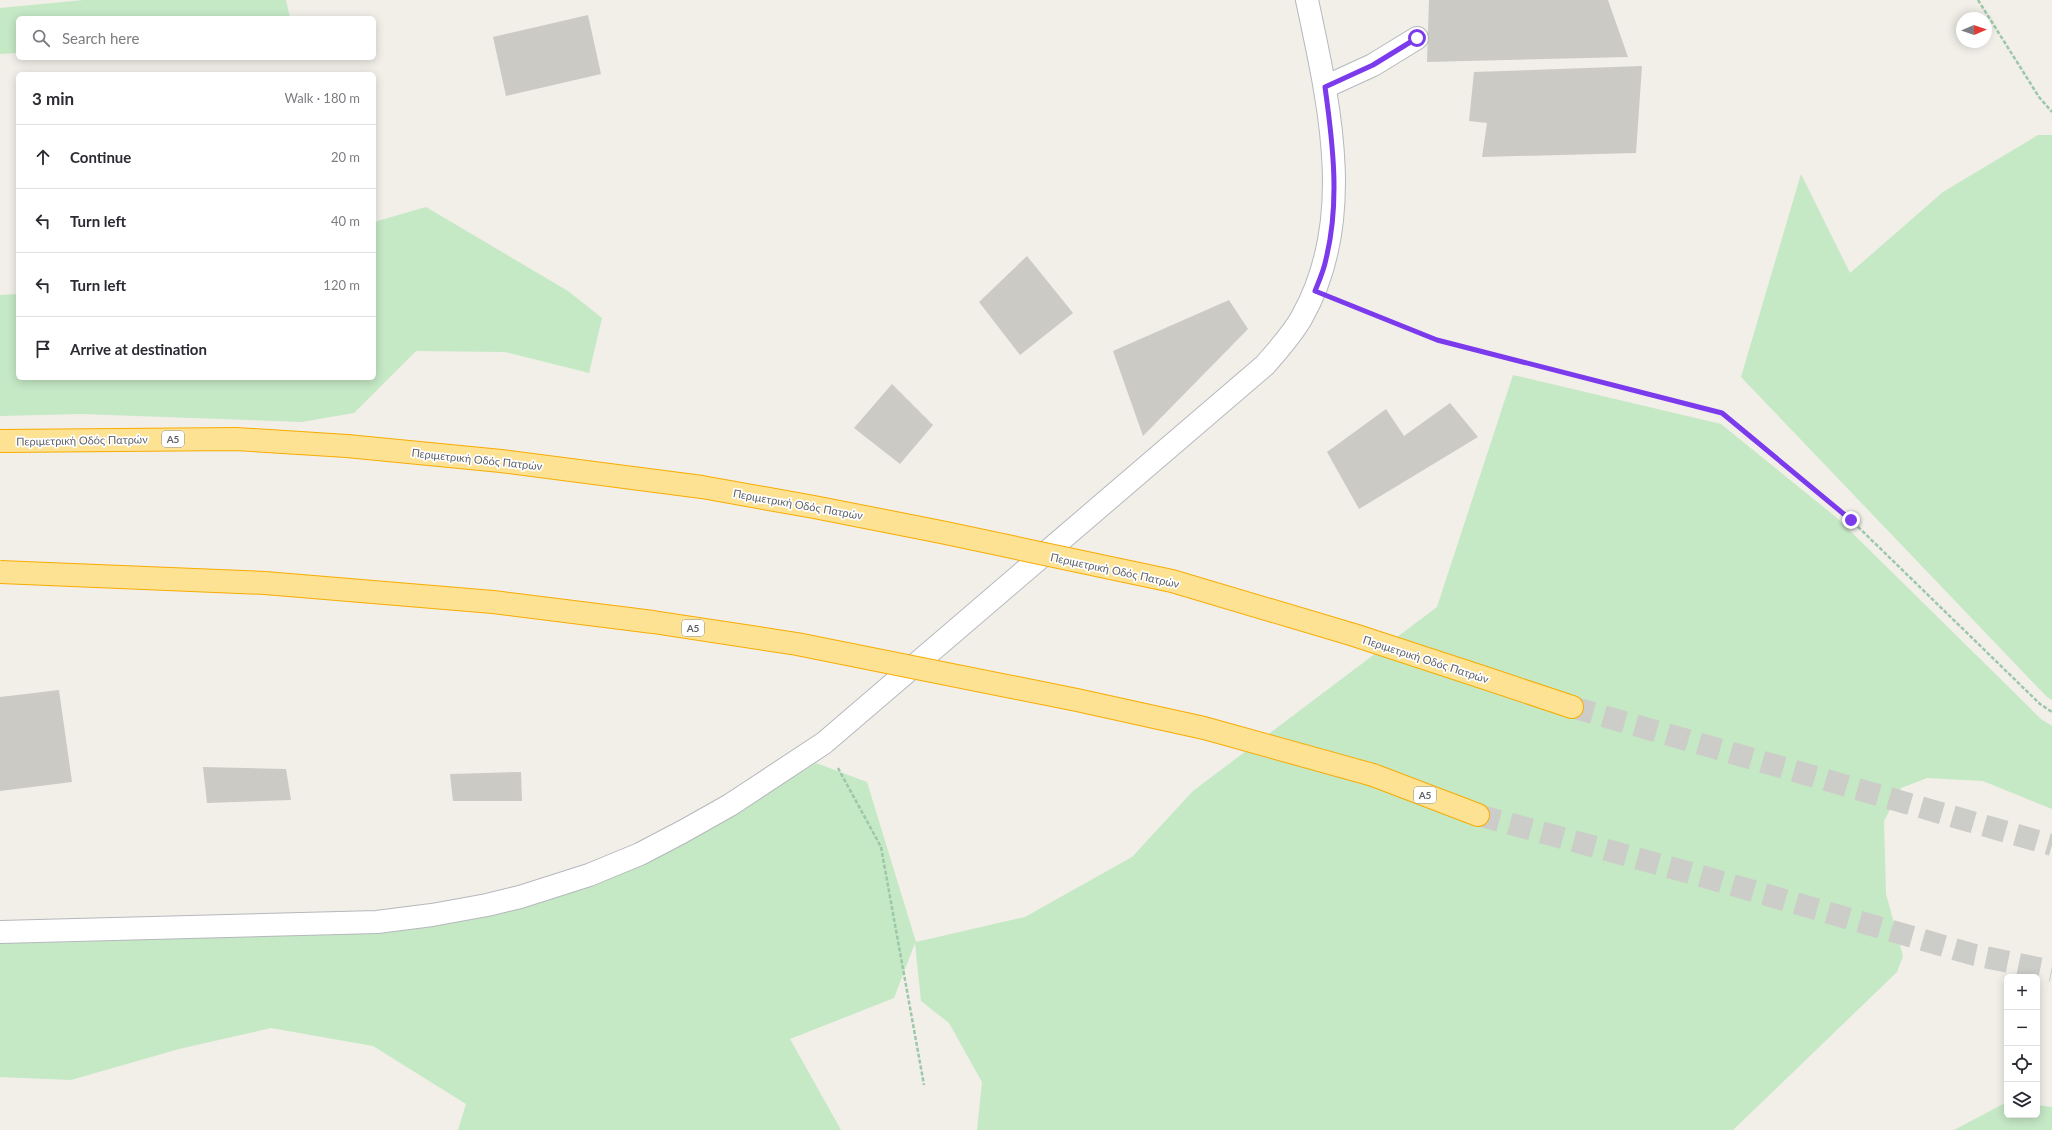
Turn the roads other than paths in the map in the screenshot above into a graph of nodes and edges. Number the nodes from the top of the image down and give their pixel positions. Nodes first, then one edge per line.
1 (1307, 0) edge
2 (1417, 38) dead end
3 (1325, 87) junction
4 (0, 441) edge
5 (0, 572) edge
6 (1572, 707) tunnel mouth
7 (1478, 815) tunnel mouth
8 (0, 932) edge

1 - 3 street
2 - 3 street
3 - 8 street
4 - 6 highway, Περιμετρική Οδός Πατρών / Α5, bridge
5 - 7 highway, Α5, bridge

